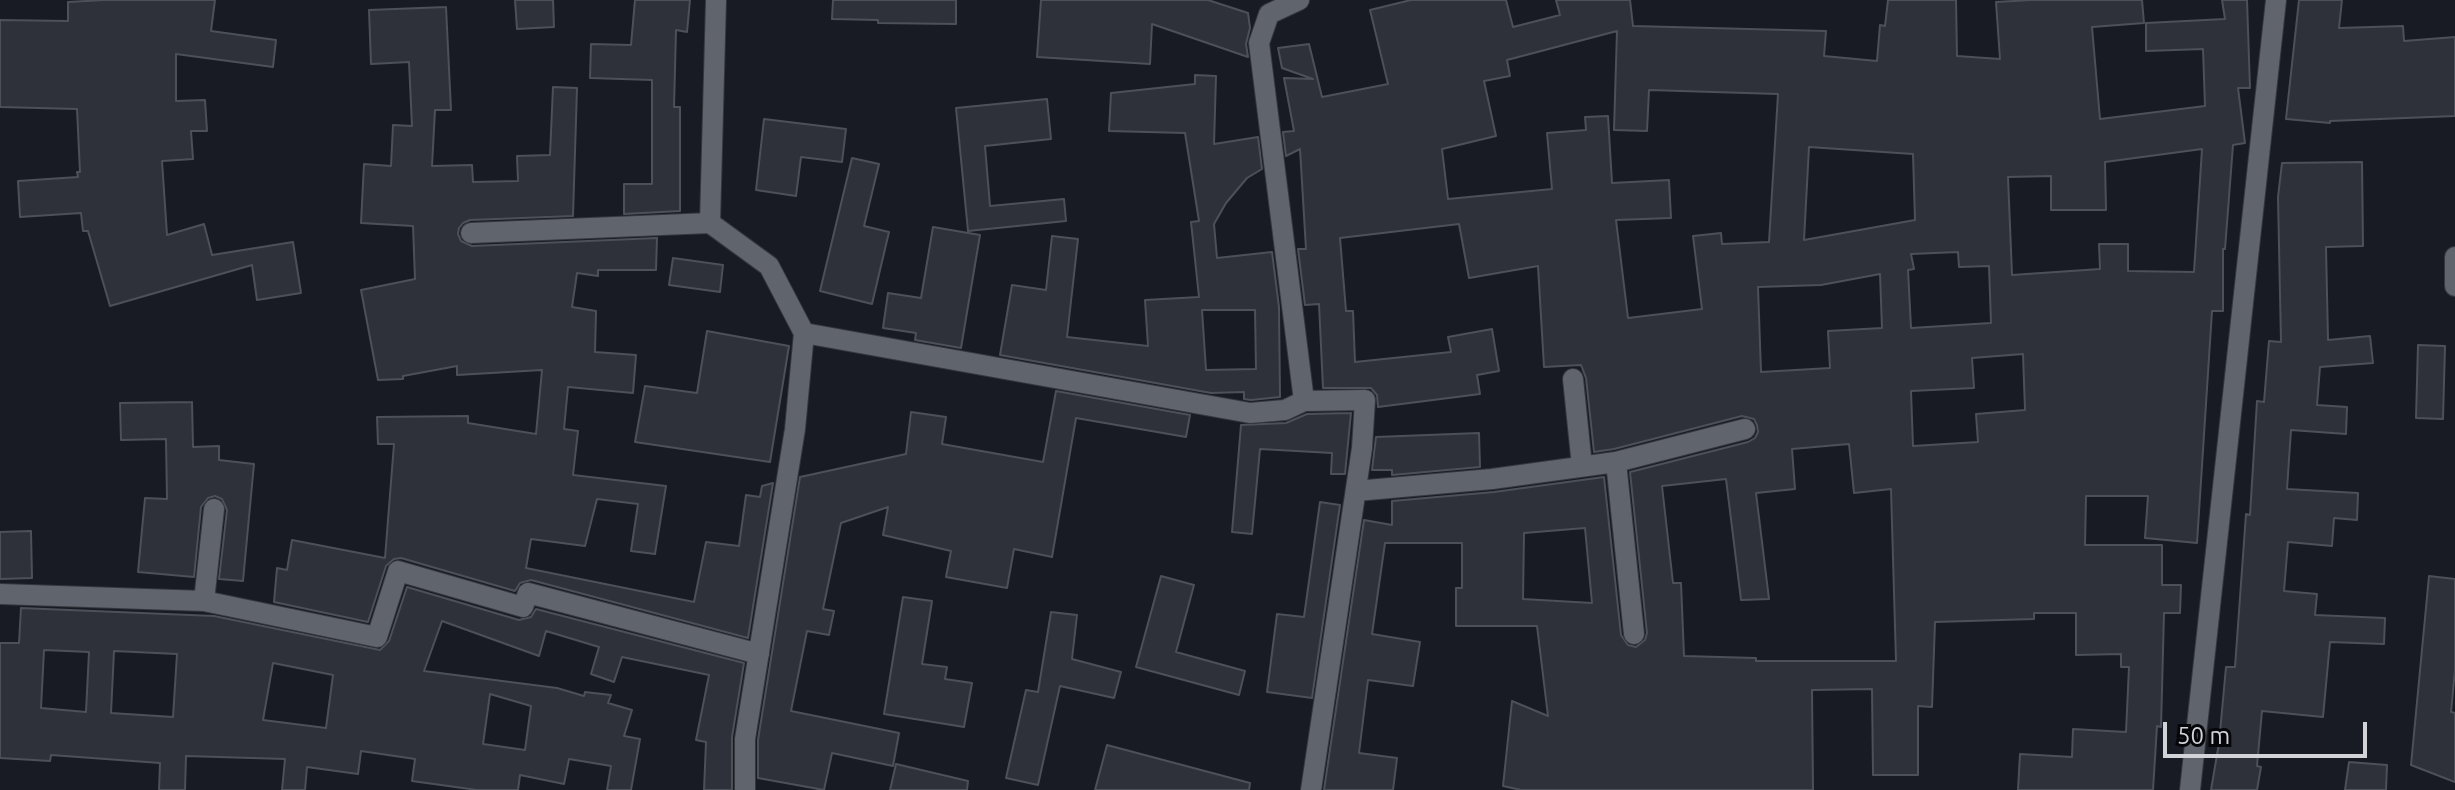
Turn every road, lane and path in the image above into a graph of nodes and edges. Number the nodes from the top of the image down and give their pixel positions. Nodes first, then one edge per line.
1 (716, 0) edge
2 (1299, 0) edge
3 (2276, 0) edge
4 (710, 223) junction
5 (471, 233) dead end
6 (2455, 257) edge
7 (2455, 286) edge
8 (804, 333) junction
9 (1573, 379) dead end
10 (1304, 401) junction
11 (1745, 429) dead end
12 (1616, 462) junction
13 (1582, 466) junction
14 (1356, 491) junction
15 (214, 509) dead end
16 (0, 594) edge
17 (204, 601) junction
18 (1634, 634) dead end
19 (759, 654) junction
20 (745, 790) edge
21 (1311, 790) edge
22 (2190, 790) edge

1 - 4 street
2 - 10 street
3 - 22 street
4 - 5 street
4 - 8 street
6 - 7 street
8 - 10 street
8 - 19 street
9 - 13 street
10 - 14 street
11 - 12 street
12 - 13 street
12 - 18 street
13 - 14 street
14 - 21 street
15 - 17 street
16 - 17 street
17 - 19 street
19 - 20 street

